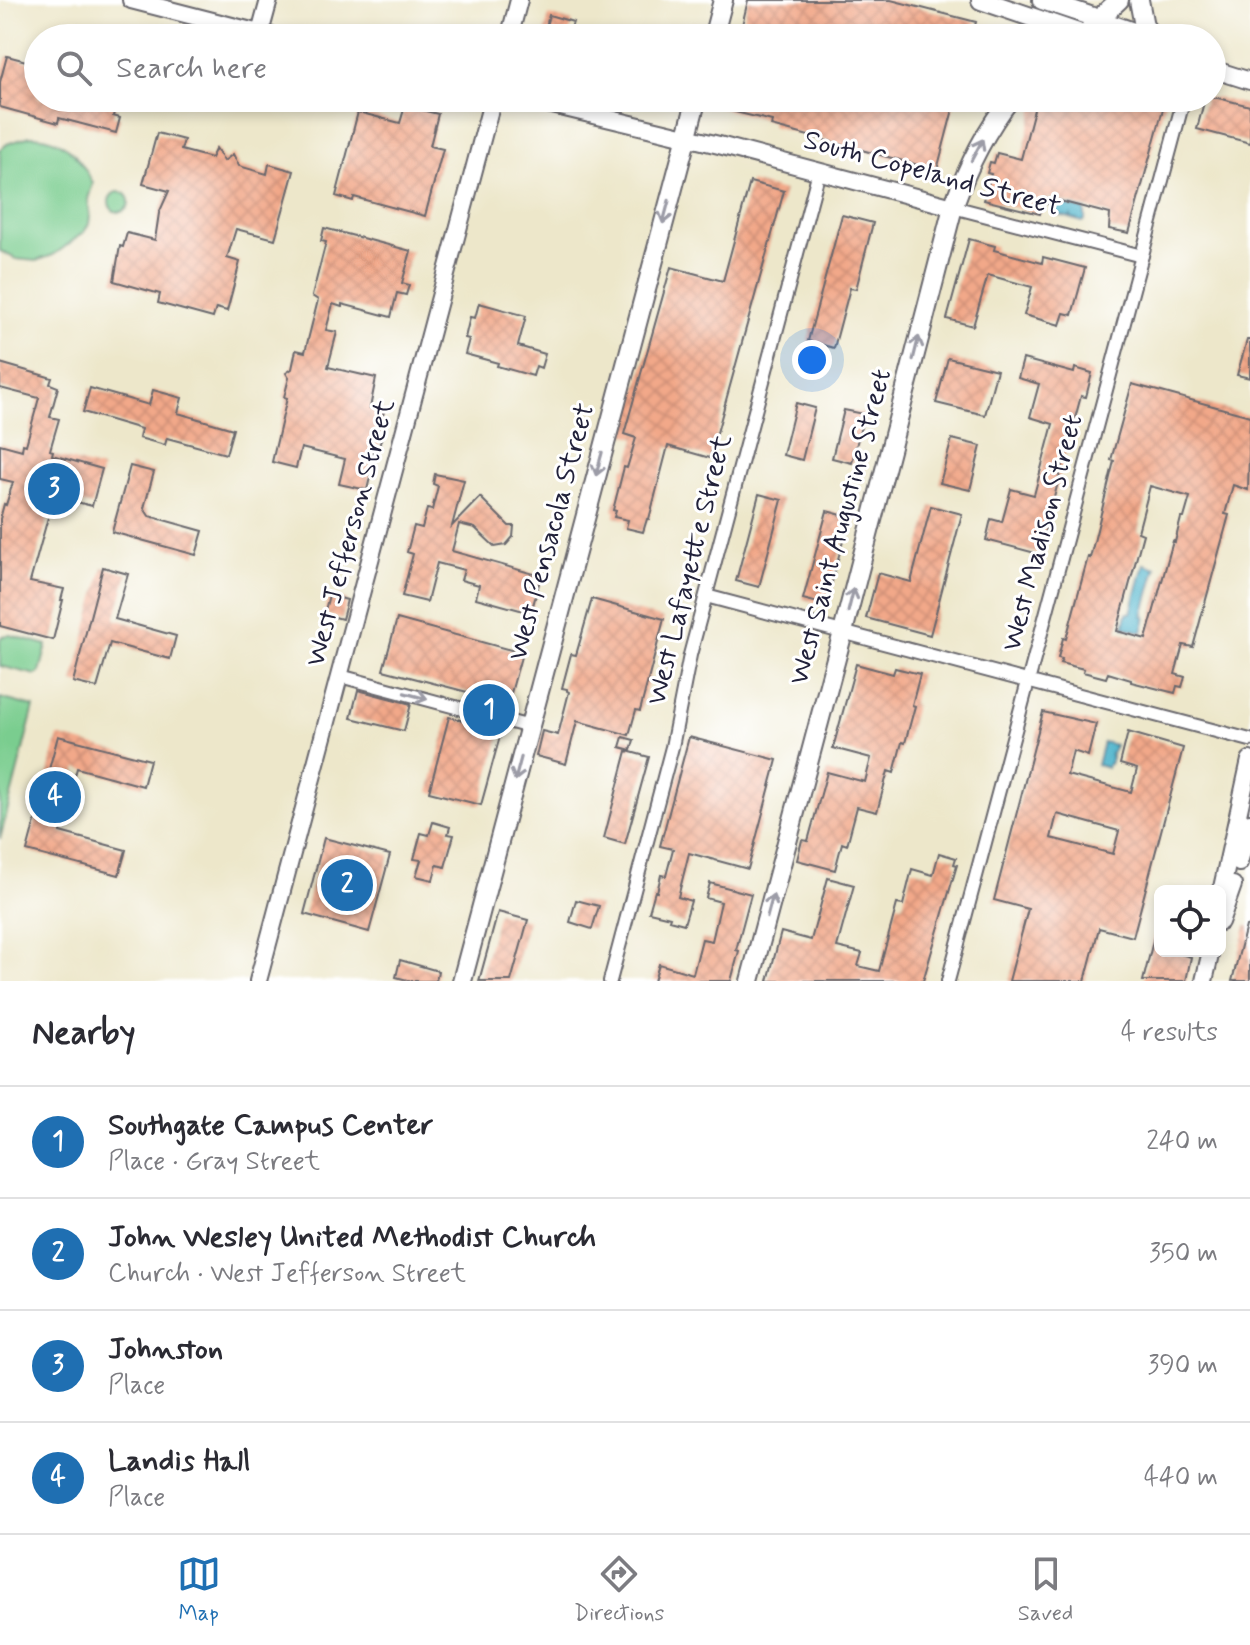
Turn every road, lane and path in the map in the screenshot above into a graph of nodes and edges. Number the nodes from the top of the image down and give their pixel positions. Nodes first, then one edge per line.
1 (131, 0) edge
2 (269, 0) edge
3 (519, 0) edge
4 (723, 0) edge
5 (981, 0) edge
6 (1042, 0) edge
7 (1119, 0) edge
8 (1139, 0) edge
9 (1099, 19) junction
10 (225, 24) edge
11 (262, 24) edge
12 (513, 24) edge
13 (717, 24) edge
14 (1048, 24) edge
15 (1095, 24) edge
16 (1113, 24) edge
17 (1144, 24) edge
18 (1226, 73) edge
19 (1250, 81) edge
20 (489, 112) edge
21 (582, 112) edge
22 (693, 112) edge
23 (1002, 112) edge
24 (1180, 112) edge
25 (686, 137) junction
26 (819, 171) junction
27 (953, 207) junction
28 (1142, 256) junction
29 (706, 596) junction
30 (843, 632) junction
31 (340, 676) junction
32 (1028, 681) junction
33 (530, 727) junction
34 (1250, 740) edge
35 (1250, 760) edge
36 (1250, 822) edge
37 (1223, 885) edge
38 (1226, 906) edge
39 (1210, 957) edge
40 (258, 981) edge
41 (462, 981) edge
42 (610, 981) edge
43 (750, 981) edge
44 (948, 981) edge
45 (1204, 981) edge

1 - 10 street
2 - 11 street
3 - 12 street
4 - 13 main road
5 - 14 main road
6 - 9 main road
7 - 9 main road
8 - 17 main road
9 - 15 main road
9 - 16 street
18 - 19 street
20 - 31 street, West Jefferson Street
21 - 25 street, South Copeland Street
22 - 25 main road, West Pensacola Street
27 -> 23 main road, West Saint Augustine Street
24 - 28 street, West Madison Street
25 - 26 street, South Copeland Street
25 -> 33 main road, West Pensacola Street
26 - 27 street, South Copeland Street
26 - 29 street, West Lafayette Street
27 - 28 street, South Copeland Street
30 -> 27 main road, West Saint Augustine Street
28 - 32 street, West Madison Street
29 - 30 street
29 - 42 street, West Lafayette Street
30 - 32 street
43 -> 30 main road, West Saint Augustine Street
31 -> 33 street
31 - 40 street, West Jefferson Street
32 - 34 street
32 - 44 street, West Madison Street
33 -> 41 main road, West Pensacola Street
35 - 37 street
36 - 38 street
39 - 45 street

